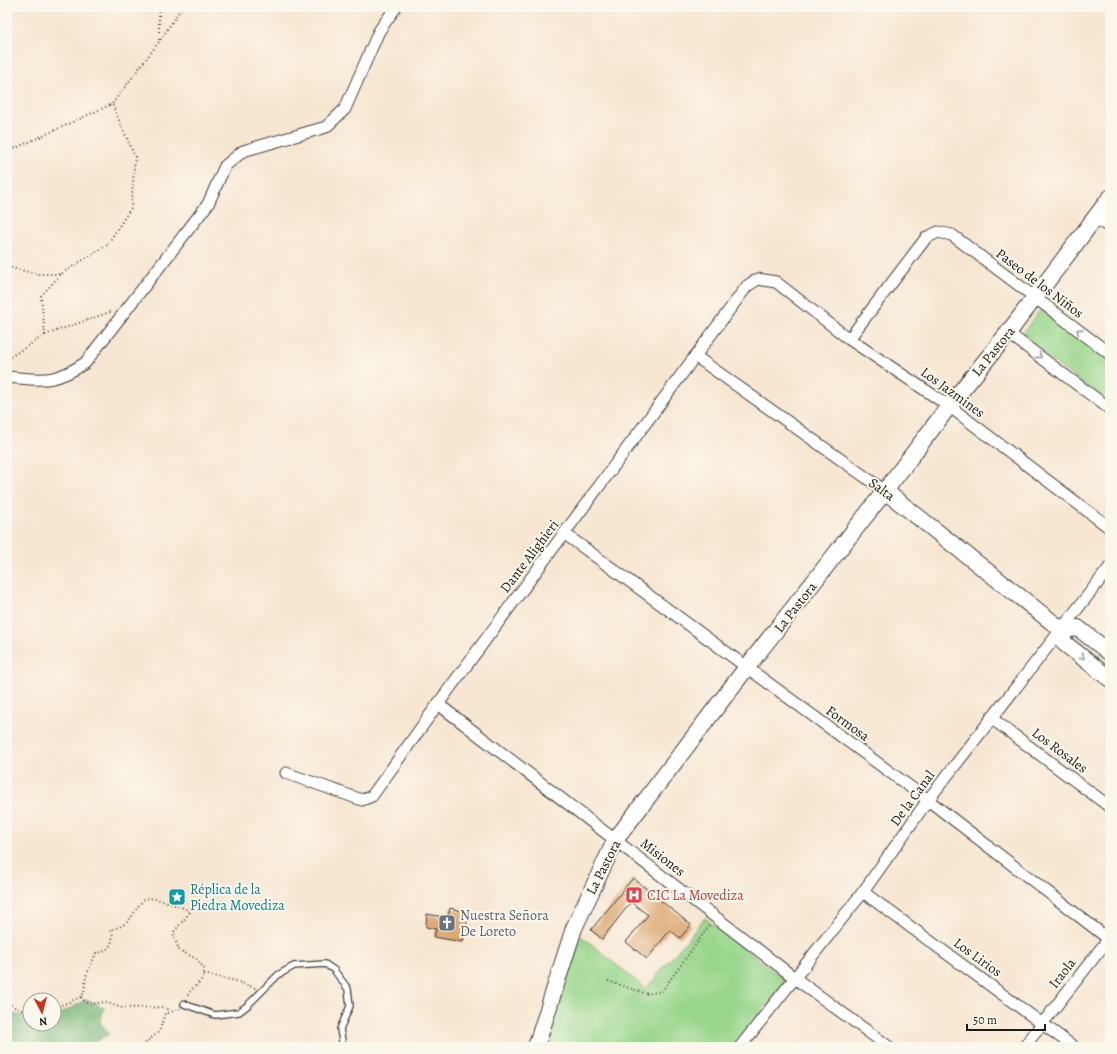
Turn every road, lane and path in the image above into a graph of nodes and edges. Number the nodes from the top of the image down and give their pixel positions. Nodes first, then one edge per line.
1 (159, 7) edge
2 (182, 7) edge
3 (396, 7) edge
4 (159, 42) junction
5 (112, 104) junction
6 (7, 152) edge
7 (1110, 198) edge
8 (1095, 217) junction
9 (1110, 228) edge
10 (7, 267) edge
11 (61, 274) junction
12 (776, 282) joint
13 (1034, 298) junction
14 (129, 306) junction
15 (1008, 333) junction
16 (45, 335) junction
17 (850, 339) junction
18 (1110, 354) edge
19 (695, 356) junction
20 (7, 359) edge
21 (7, 377) edge
22 (949, 406) junction
23 (1110, 409) edge
24 (885, 491) junction
25 (1110, 528) edge
26 (565, 534) junction
27 (1110, 568) edge
28 (1062, 630) junction
29 (1110, 653) edge
30 (747, 667) junction
31 (1110, 679) edge
32 (438, 704) junction
33 (991, 718) junction
34 (286, 773) dead end
35 (928, 800) junction
36 (1110, 807) edge
37 (616, 839) junction
38 (863, 892) junction
39 (716, 917) junction
40 (1110, 939) edge
41 (204, 974) junction
42 (796, 979) junction
43 (608, 981) dead end
44 (262, 991) junction
45 (81, 997) junction
46 (7, 1003) edge
47 (184, 1004) junction
48 (62, 1005) edge
49 (22, 1010) edge
50 (168, 1012) junction
51 (1043, 1022) junction
52 (144, 1047) edge
53 (343, 1047) edge
54 (536, 1047) edge
55 (740, 1047) edge
56 (889, 1047) edge
57 (1024, 1047) edge
58 (1074, 1047) edge

1 - 4 path
2 - 4 path
3 - 14 street
4 - 5 path
5 - 6 path
5 - 11 path
7 - 8 street, La Pastora
8 - 9 street
8 - 13 street, La Pastora
10 - 11 path
11 - 16 path
12 - 17 street, Los Jazmines
12 - 19 street, Dante Alighieri
13 - 15 street, La Pastora
13 - 17 street, Paseo de los Niños
18 -> 13 street, Paseo de los Niños
14 - 16 path
14 - 21 street
15 - 22 street, La Pastora
15 -> 23 street
16 - 20 path
17 - 22 street, Los Jazmines
19 - 24 street, Salta
19 - 26 street, Dante Alighieri
22 - 24 street, La Pastora
22 - 25 street, Los Jazmines
24 - 28 street, Salta
24 - 30 street, La Pastora
26 - 30 street, Formosa
26 - 32 street, Dante Alighieri
27 - 28 street, De la Canal
28 - 29 street
28 -> 31 street, Salta
28 - 33 street, De la Canal
30 - 35 street, Formosa
30 - 37 street, La Pastora
32 - 34 street, Dante Alighieri
32 - 37 street, Misiones
33 - 35 street, De la Canal
33 - 36 street, Los Rosales
35 - 38 street, De la Canal
35 - 40 street, Formosa
37 - 39 street, Misiones
37 - 54 street, La Pastora
38 - 42 street, De la Canal
38 - 51 street, Los Lirios
39 - 42 street, Misiones
39 - 43 path
40 - 51 street, Iraola
41 - 44 path
41 - 45 path
41 - 47 path
42 - 55 street, De la Canal
42 - 56 street, Misiones
44 - 47 lane
44 - 53 lane
45 - 48 path
45 - 50 path
46 - 49 path
47 - 50 path
50 - 52 path
51 - 57 street, Iraola
51 - 58 street, Los Lirios

